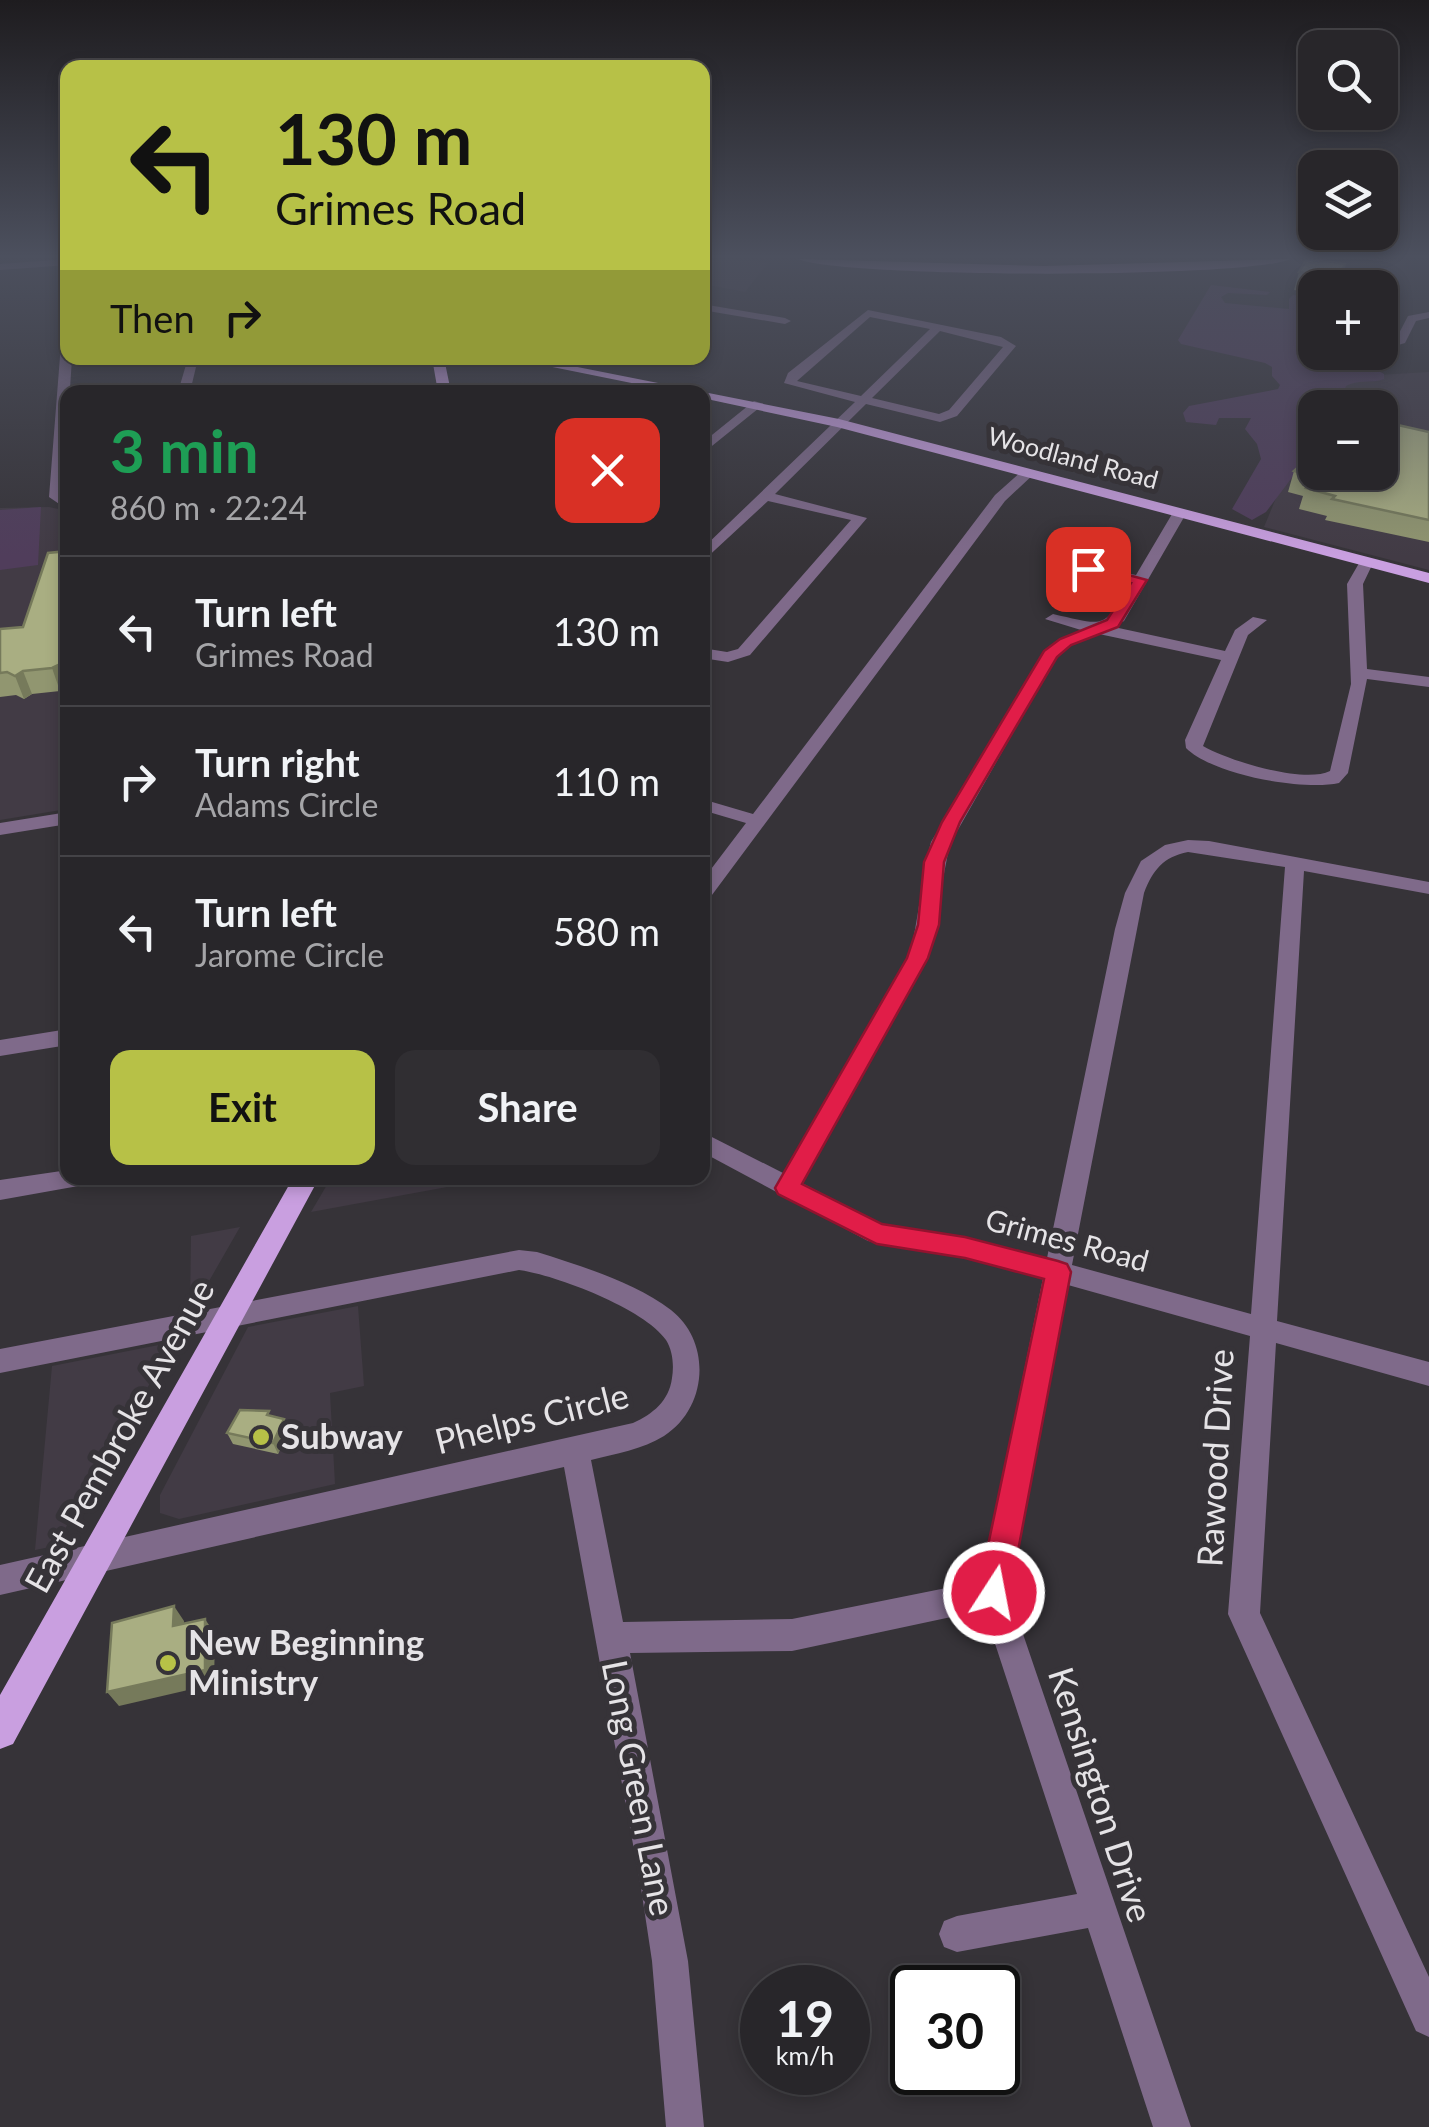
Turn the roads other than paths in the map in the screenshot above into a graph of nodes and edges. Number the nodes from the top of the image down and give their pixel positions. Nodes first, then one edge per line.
1 (812, 358) edge
2 (907, 358) edge
3 (1001, 358) edge
4 (551, 365) edge
5 (658, 385) edge
6 (710, 395) edge
7 (863, 402) junction
8 (758, 404) junction
9 (840, 424) junction
10 (60, 442) edge
11 (710, 443) edge
12 (1028, 472) junction
13 (765, 496) junction
14 (60, 500) edge
15 (1180, 512) junction
16 (710, 550) edge
17 (1367, 561) junction
18 (1088, 569) dead end
19 (1429, 578) edge
20 (1140, 580) junction
21 (1053, 619) dead end
22 (1259, 620) dead end
23 (1104, 628) junction
24 (710, 654) edge
25 (1229, 658) junction
26 (1359, 673) junction
27 (1429, 682) edge
28 (710, 807) edge
29 (60, 819) edge
30 (758, 822) junction
31 (0, 829) edge
32 (1295, 863) junction
33 (710, 885) edge
34 (1429, 888) edge
35 (60, 1038) edge
36 (0, 1048) edge
37 (710, 1145) edge
38 (60, 1180) edge
39 (302, 1185) edge
40 (787, 1188) junction
41 (0, 1190) edge
42 (1058, 1272) junction
43 (230, 1316) junction
44 (1261, 1328) junction
45 (0, 1361) edge
46 (1429, 1374) edge
47 (575, 1451) junction
48 (96, 1558) junction
49 (0, 1580) edge
50 (994, 1593) junction
51 (610, 1638) junction
52 (0, 1731) edge
53 (1098, 1908) junction
54 (956, 1934) dead end
55 (1429, 2018) edge
56 (685, 2127) edge
57 (1172, 2127) edge

1 - 7 street
2 - 7 street
3 - 7 street
4 - 5 main road
6 - 8 main road, Woodland Road
7 - 9 street
8 - 9 main road, Woodland Road
8 - 11 street
9 - 12 main road, Woodland Road
9 - 13 street
10 - 14 street
12 - 15 main road, Woodland Road
12 - 30 street
13 - 16 street
13 - 24 street
15 - 17 main road, Woodland Road
15 - 20 street
17 - 19 main road, Woodland Road
17 - 26 street
18 - 20 street
20 - 23 street
21 - 23 street
22 - 25 street
23 - 25 street
23 - 40 street
25 - 26 street
26 - 27 street
28 - 30 street
29 - 31 street
30 - 33 street
32 - 34 street
32 - 42 street, Kensington Drive
32 - 44 street, Rawood Drive
35 - 36 street
37 - 40 street, Grimes Road
38 - 41 street
39 - 43 main road, East Pembroke Avenue
40 - 42 street, Grimes Road
42 - 44 street, Grimes Road
42 - 50 street, Kensington Drive
43 - 45 street, Phelps Circle
43 - 47 street, Phelps Circle
43 - 48 main road, East Pembroke Avenue
44 - 46 street, Grimes Road
44 - 55 street, Rawood Drive
47 - 48 street, Phelps Circle
47 - 51 street, Long Green Lane
48 - 49 street, Phelps Circle
48 - 52 main road, East Pembroke Avenue
50 - 51 street
50 - 53 street, Kensington Drive
51 - 56 street, Long Green Lane
53 - 54 street
53 - 57 street, Kensington Drive

